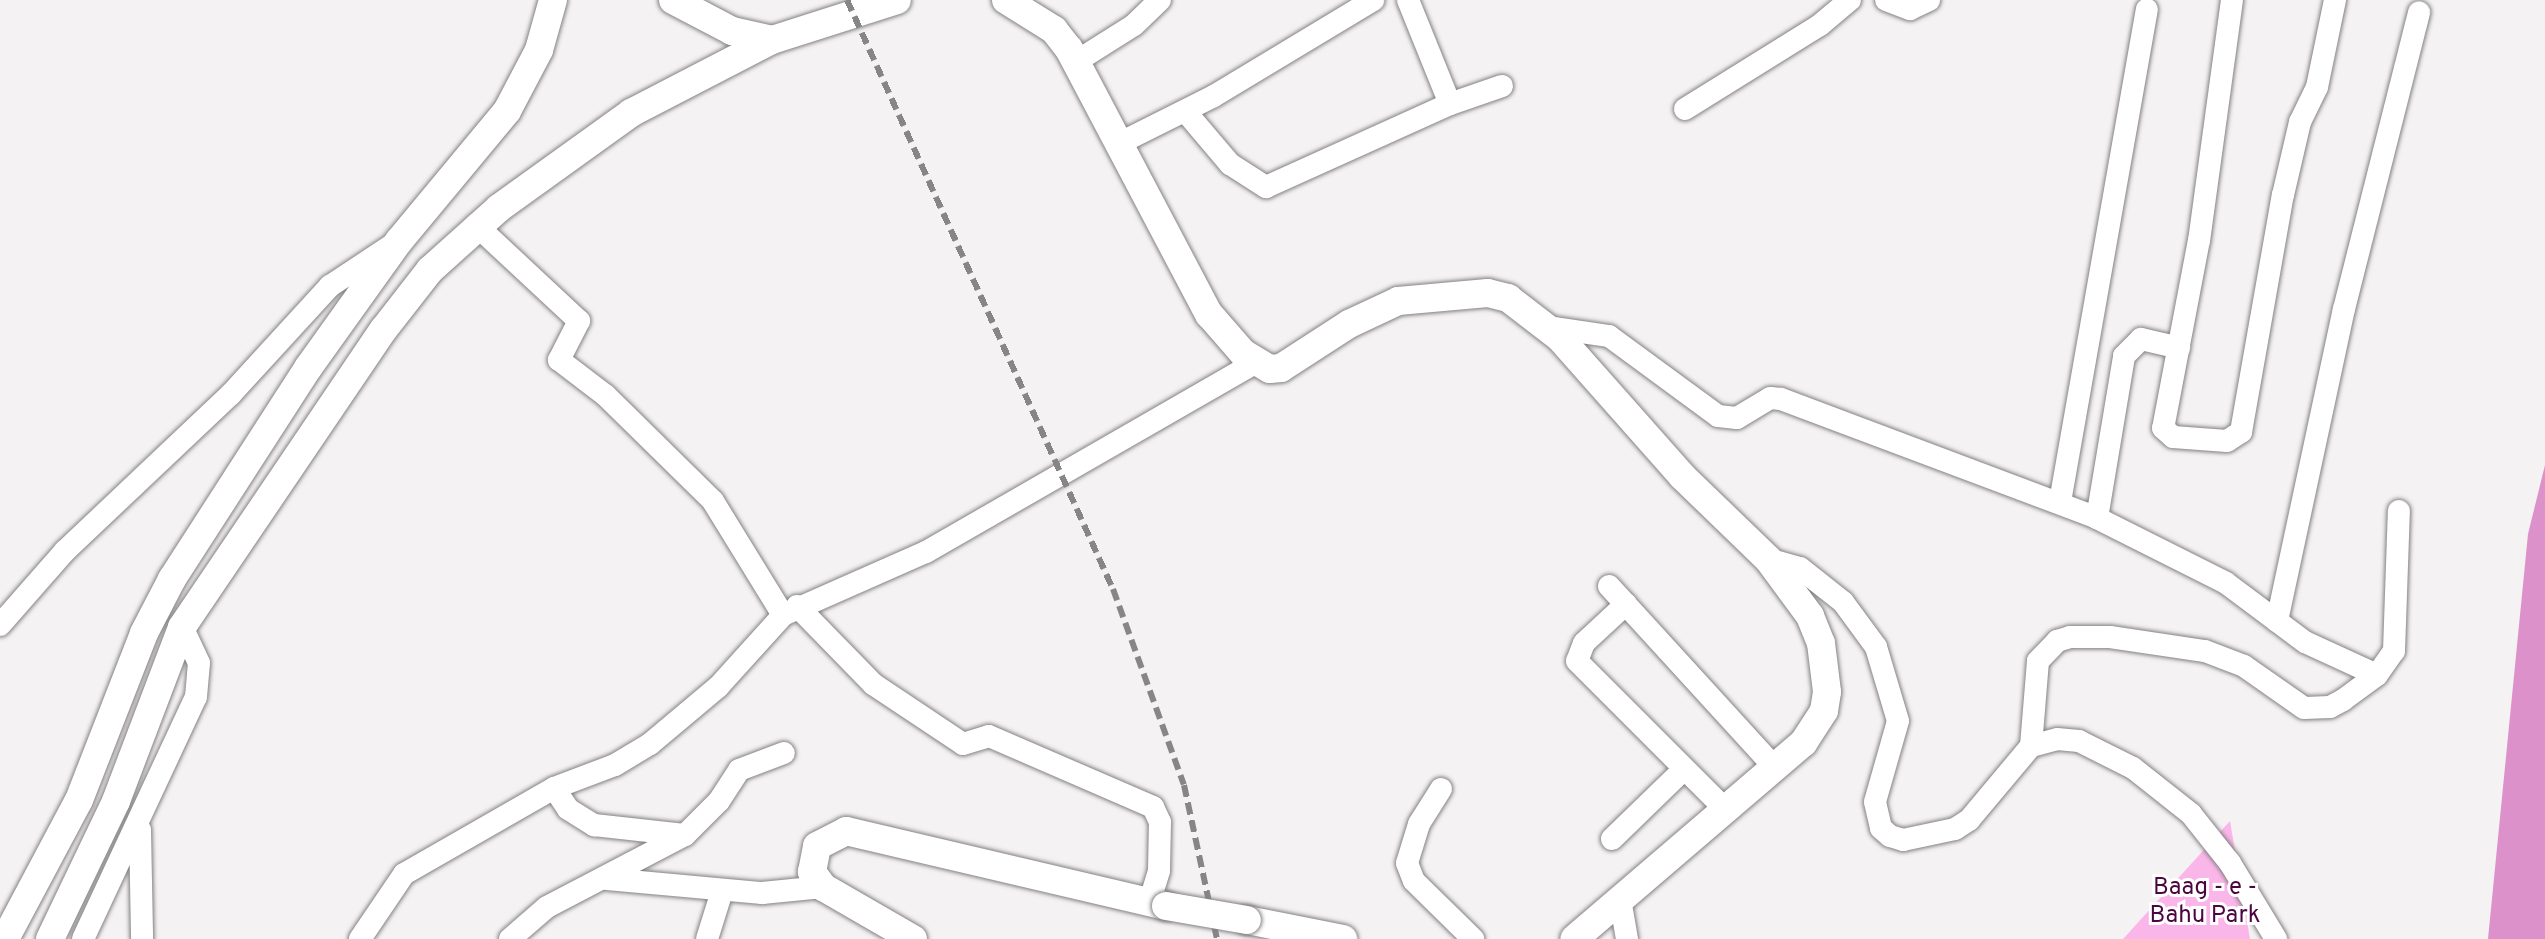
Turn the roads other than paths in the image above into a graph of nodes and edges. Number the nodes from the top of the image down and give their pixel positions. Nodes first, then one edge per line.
1 (553, 0) edge
2 (673, 0) edge
3 (897, 0) edge
4 (1006, 0) edge
5 (1046, 0) edge
6 (1160, 0) edge
7 (1373, 0) edge
8 (1408, 0) edge
9 (1850, 0) edge
10 (1886, 0) edge
11 (1929, 0) edge
12 (2232, 0) edge
13 (2335, 0) edge
14 (2147, 10) dead end
15 (2419, 12) dead end
16 (1054, 30) junction
17 (772, 40) junction
18 (1077, 61) junction
19 (1502, 86) dead end
20 (1450, 104) junction
21 (1685, 109) dead end
22 (1185, 111) junction
23 (1118, 144) junction
24 (476, 225) junction
25 (399, 241) junction
26 (1547, 327) junction
27 (2179, 348) junction
28 (1257, 362) junction
29 (2060, 502) junction
30 (2399, 511) dead end
31 (2097, 518) junction
32 (1768, 559) junction
33 (1609, 586) dead end
34 (1626, 604) junction
35 (790, 611) junction
36 (2277, 621) junction
37 (0, 625) edge
38 (182, 627) junction
39 (2377, 675) junction
40 (2031, 746) junction
41 (784, 753) dead end
42 (1684, 769) junction
43 (1776, 769) junction
44 (554, 788) junction
45 (1441, 789) dead end
46 (1726, 810) junction
47 (139, 821) junction
48 (685, 835) junction
49 (1612, 839) dead end
50 (607, 879) junction
51 (823, 887) junction
52 (722, 891) junction
53 (1620, 899) junction
54 (1157, 904) junction
55 (5, 939) edge
56 (50, 939) edge
57 (83, 939) edge
58 (142, 939) edge
59 (360, 939) edge
60 (510, 939) edge
61 (707, 939) edge
62 (913, 939) edge
63 (1343, 939) edge
64 (1473, 939) edge
65 (1574, 939) edge
66 (1627, 939) edge
67 (2276, 939) edge

1 - 25 main road
2 - 17 main road
3 - 17 main road
4 - 16 main road
5 - 16 main road
6 - 18 street
7 - 22 street
8 - 20 street
9 - 21 street
10 - 11 street
12 - 27 street
13 - 27 street
14 - 29 street
15 - 36 street
16 - 18 main road
17 - 24 main road
18 - 23 main road
19 - 20 street
20 - 22 street
22 - 23 street
23 - 28 main road
24 - 35 street
24 - 38 main road
25 - 37 street
25 - 55 main road
26 - 28 main road
26 - 29 street
26 - 32 main road
27 - 31 street
28 - 35 street
29 - 31 street
30 - 39 street
31 - 36 street
32 - 40 street
32 - 43 main road
33 - 34 street
34 - 42 street
34 - 43 street
35 - 44 street
35 - 54 street
36 - 39 street
38 - 47 street
38 - 56 main road
39 - 40 street
40 - 67 street
41 - 48 street
42 - 46 street
42 - 49 street
43 - 46 main road
44 - 48 street
44 - 59 street
45 - 64 street
46 - 53 main road
47 - 57 street
47 - 58 street
48 - 50 street
50 - 52 street
50 - 60 street
51 - 52 street
51 - 54 main road
51 - 62 main road
52 - 61 street
53 - 65 main road
53 - 66 street
54 - 63 main road, bridge

